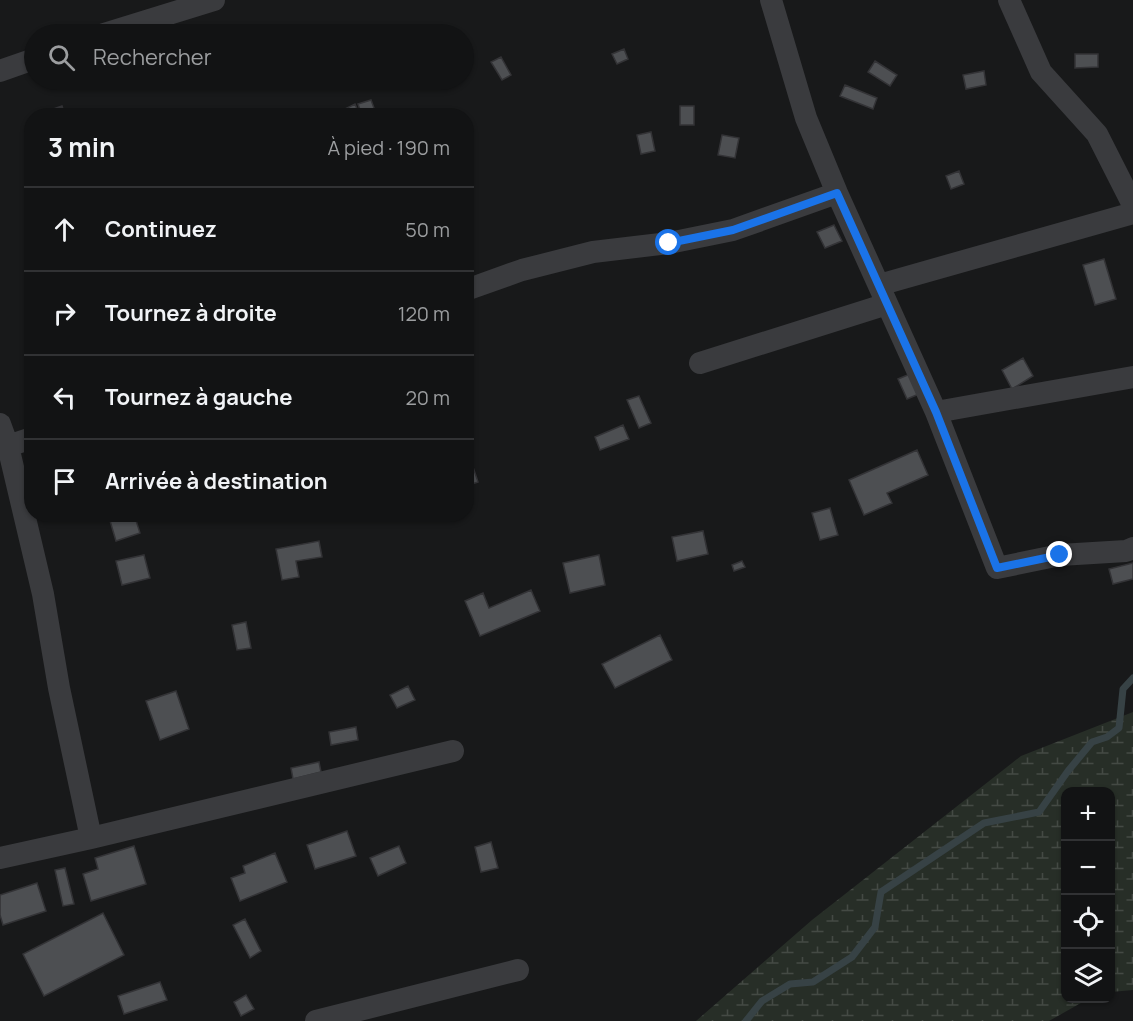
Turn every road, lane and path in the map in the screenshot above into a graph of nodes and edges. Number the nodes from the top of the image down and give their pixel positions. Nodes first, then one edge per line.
1 (214, 0) edge
2 (771, 0) edge
3 (1009, 0) edge
4 (136, 24) edge
5 (24, 63) edge
6 (0, 71) edge
7 (837, 193) junction
8 (1133, 205) edge
9 (1133, 213) edge
10 (474, 287) edge
11 (883, 294) junction
12 (700, 363) dead end
13 (1133, 376) edge
14 (936, 412) junction
15 (0, 424) edge
16 (24, 441) edge
17 (4, 448) edge
18 (1133, 548) edge
19 (453, 751) dead end
20 (91, 838) junction
21 (0, 858) edge
22 (518, 970) dead end
23 (316, 1021) edge

1 - 4 street
2 - 7 street
3 - 8 street
5 - 6 street
7 - 10 street
7 - 11 street
9 - 11 street
11 - 12 street
11 - 14 street
13 - 14 street
14 - 18 street
15 - 17 street
16 - 17 street
17 - 20 street
19 - 20 street
20 - 21 street
22 - 23 street

